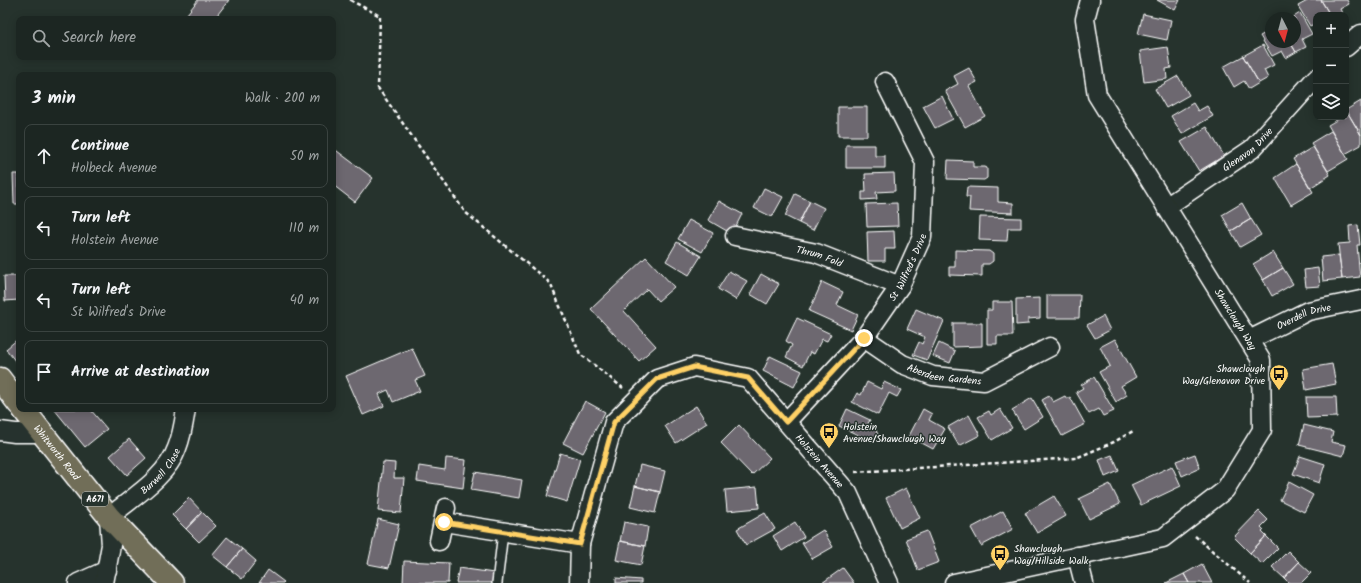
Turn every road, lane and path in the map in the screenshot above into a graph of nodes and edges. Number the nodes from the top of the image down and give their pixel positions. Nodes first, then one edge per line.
1 (350, 0) edge
2 (1090, 0) edge
3 (1361, 34) edge
4 (1349, 44) edge
5 (1313, 81) edge
6 (885, 82) dead end
7 (1166, 207) junction
8 (735, 236) dead end
9 (900, 286) junction
10 (1361, 300) edge
11 (864, 338) junction
12 (1249, 340) junction
13 (1050, 347) dead end
14 (0, 379) edge
15 (637, 398) junction
16 (16, 400) edge
17 (25, 412) edge
18 (186, 412) edge
19 (786, 422) junction
20 (0, 431) edge
21 (1133, 431) dead end
22 (42, 433) junction
23 (836, 479) junction
24 (109, 517) junction
25 (1181, 524) junction
26 (503, 532) junction
27 (439, 541) dead end
28 (580, 544) junction
29 (1077, 556) junction
30 (106, 577) edge
31 (78, 583) edge
32 (172, 583) edge
33 (497, 583) edge
34 (579, 583) edge
35 (889, 583) edge
36 (954, 583) edge
37 (1084, 583) edge
38 (1250, 583) edge

1 - 15 path
2 - 7 street, Shawclough Way
3 - 4 street
5 - 7 street, Glenavon Drive
6 - 9 street, St Wilfred's Drive
7 - 12 street, Shawclough Way
8 - 9 street, Thrum Fold
9 - 11 street, St Wilfred's Drive
10 - 12 street, Overdell Drive
11 - 13 street, Aberdeen Gardens
11 - 19 street, St Wilfred's Drive
12 - 25 street, Shawclough Way
14 - 16 main road
15 - 19 street, Holstein Avenue
15 - 28 street, Holstein Avenue
17 - 22 main road, Whitworth Road / A671
18 - 24 street, Burwell Close
19 - 23 street, Holstein Avenue
20 - 22 street
21 - 23 path
22 - 24 main road, Whitworth Road / A671
23 - 35 street, Holstein Avenue
24 - 30 street
24 - 32 main road, Whitworth Road / A671
25 - 29 street, Shawclough Way
25 - 38 path
26 - 27 street
26 - 28 street
26 - 33 lane
28 - 34 street, Holstein Avenue
29 - 36 street, Shawclough Way
29 - 37 street
30 - 31 street

